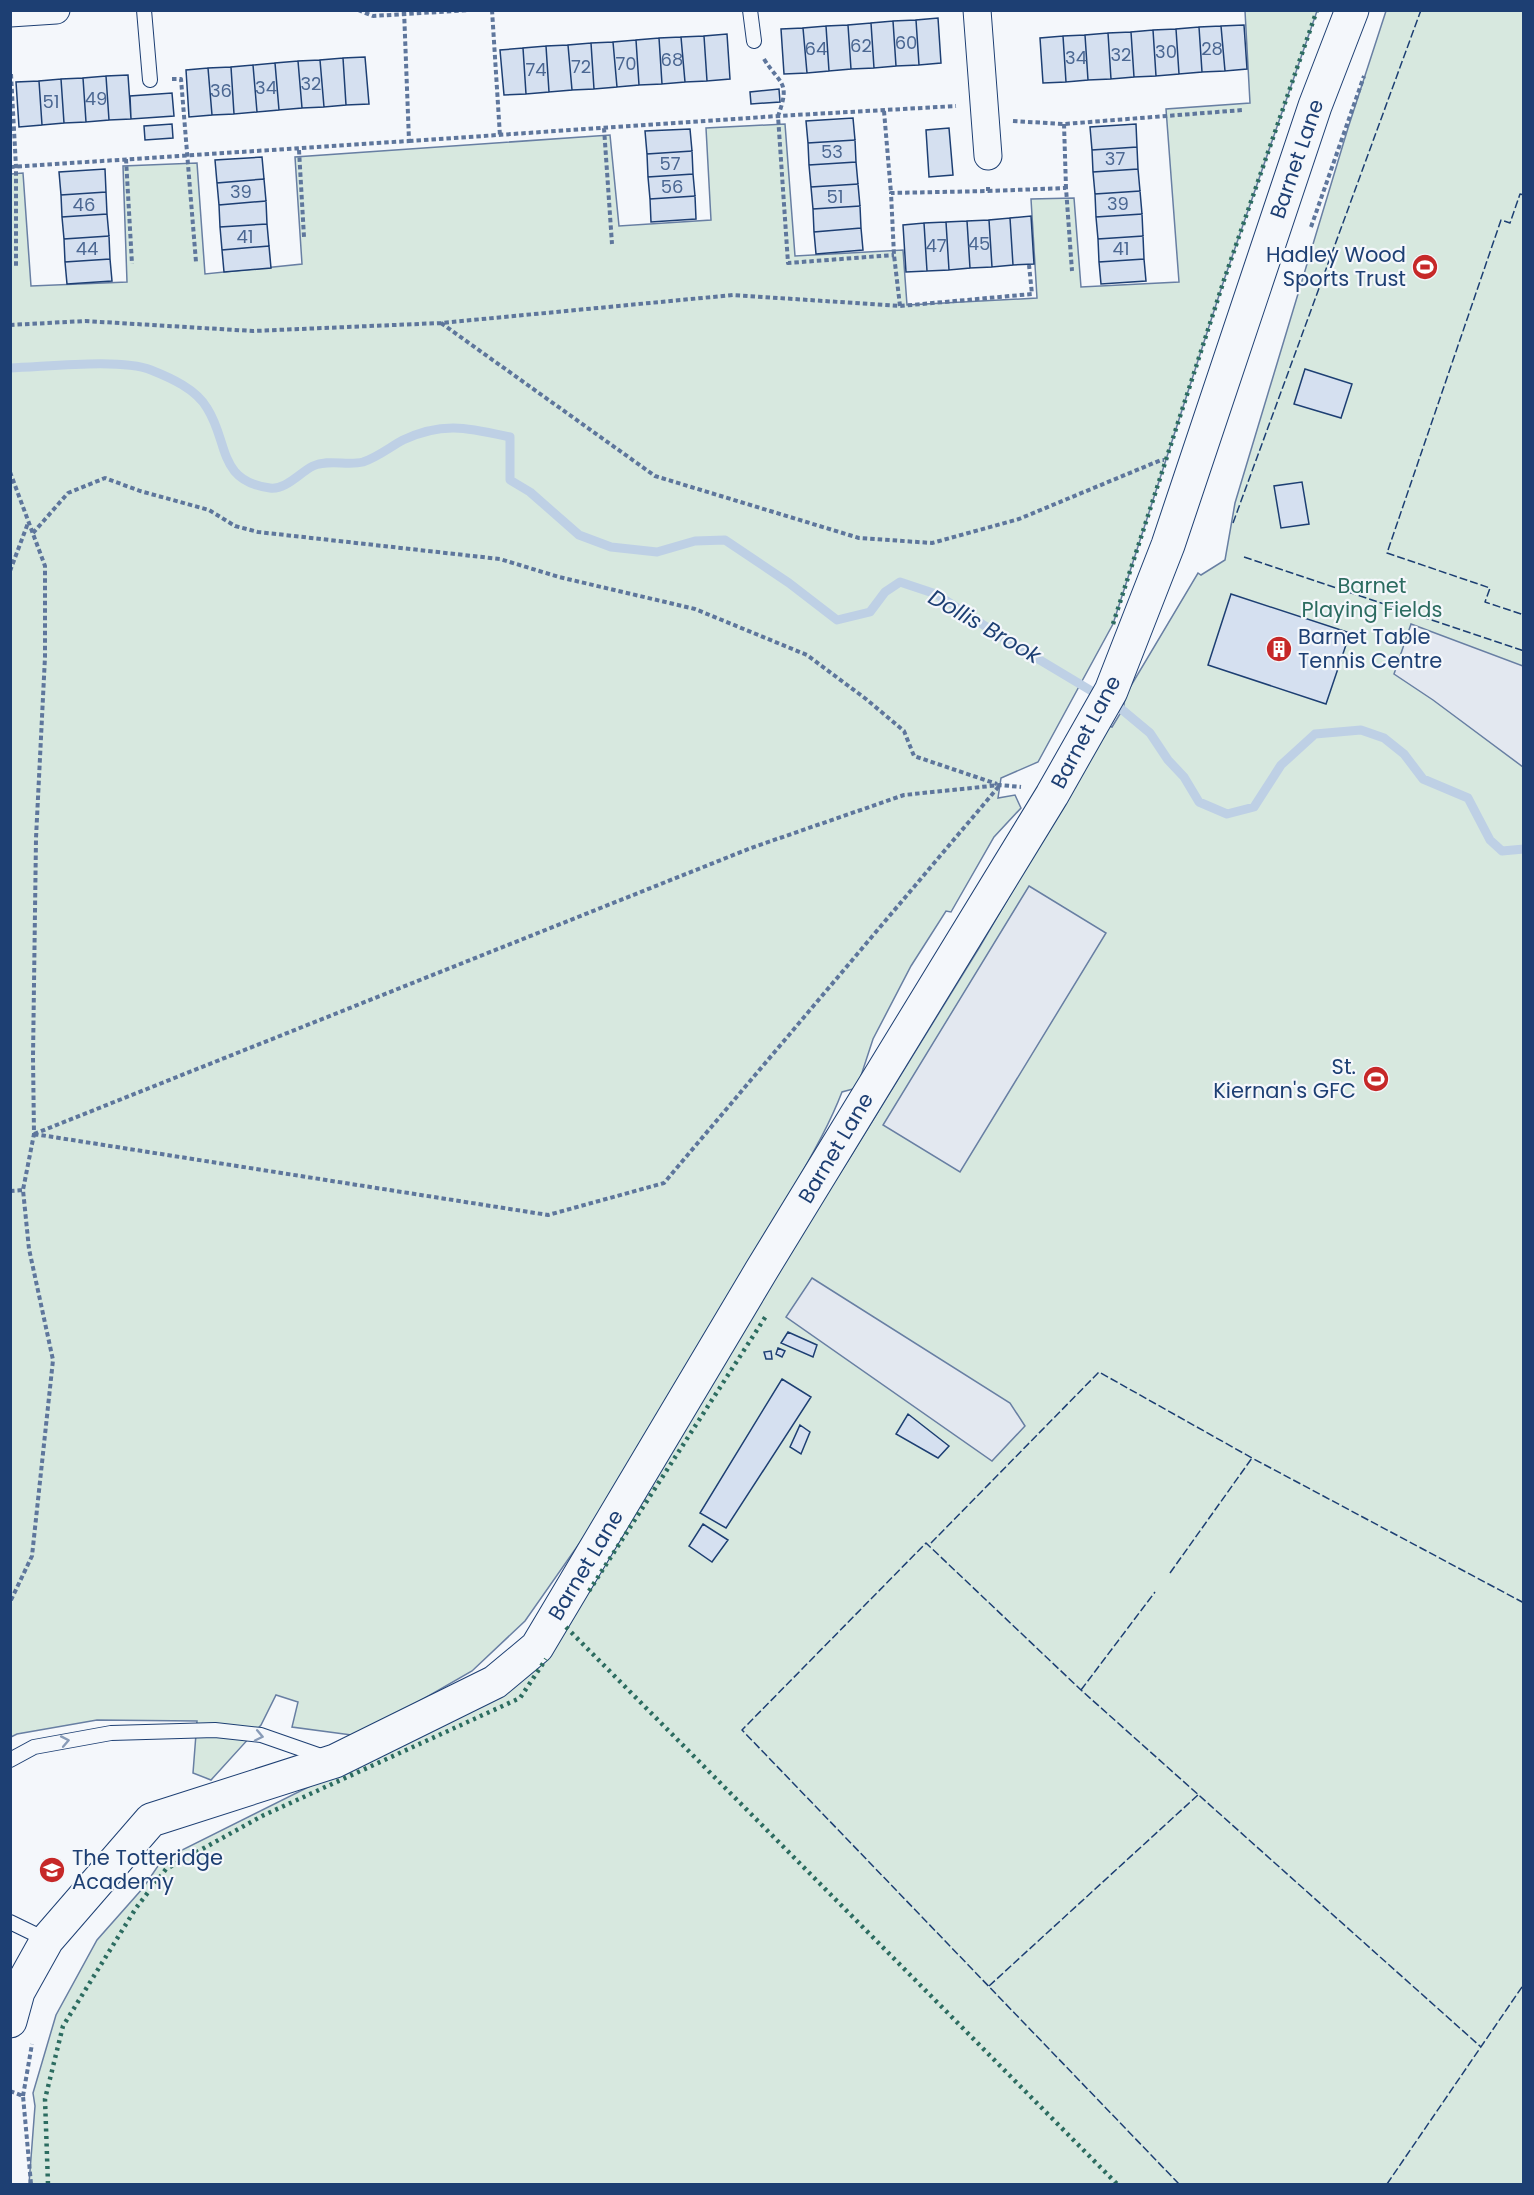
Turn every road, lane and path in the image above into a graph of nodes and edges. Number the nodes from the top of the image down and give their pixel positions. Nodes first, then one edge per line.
1 (56, 10) edge
2 (144, 10) edge
3 (358, 10) edge
4 (471, 10) edge
5 (492, 10) edge
6 (750, 10) edge
7 (977, 10) edge
8 (1352, 10) edge
9 (10, 13) edge
10 (404, 13) edge
11 (754, 40) joint
12 (11, 74) edge
13 (150, 80) joint
14 (1243, 110) dead end
15 (884, 111) junction
16 (985, 112) junction
17 (778, 116) junction
18 (1064, 124) junction
19 (604, 128) junction
20 (500, 136) junction
21 (409, 141) junction
22 (299, 150) junction
23 (188, 155) junction
24 (988, 156) joint
25 (126, 159) junction
26 (13, 167) edge
27 (1066, 188) junction
28 (988, 191) junction
29 (891, 193) junction
30 (304, 237) dead end
31 (612, 244) dead end
32 (894, 255) junction
33 (196, 262) dead end
34 (132, 264) dead end
35 (1029, 265) dead end
36 (16, 266) dead end
37 (1072, 271) dead end
38 (900, 306) junction
39 (441, 323) junction
40 (10, 324) edge
41 (1166, 461) dead end
42 (10, 472) edge
43 (29, 522) junction
44 (33, 533) junction
45 (10, 571) edge
46 (1000, 785) junction
47 (34, 1134) junction
48 (23, 1190) junction
49 (10, 1191) edge
50 (10, 1602) edge
51 (10, 1760) edge
52 (335, 1761) junction
53 (10, 1922) edge
54 (47, 1940) junction
55 (22, 2029) edge
56 (10, 2091) edge
57 (23, 2096) junction
58 (31, 2184) edge

1 - 9 street
2 - 13 lane
3 - 10 path
4 - 10 path
5 - 20 path
6 - 11 lane
7 - 16 street
8 - 52 street, Barnet Lane
10 - 21 path
11 - 17 path
12 - 26 path
13 - 23 path
14 - 18 path
15 - 16 path
15 - 17 path
15 - 29 path
16 - 18 path
16 - 24 street
17 - 19 path
17 - 32 path
18 - 27 path
19 - 20 path
19 - 31 path
20 - 21 path
21 - 22 path
22 - 23 path
22 - 30 path
23 - 25 path
23 - 33 path
24 - 28 path
25 - 26 path
25 - 34 path
26 - 36 path
27 - 28 path
27 - 37 path
28 - 29 path
29 - 32 path
32 - 38 path
35 - 38 path
38 - 39 path
39 - 40 path
39 - 41 path
42 - 43 path
43 - 44 path
43 - 45 path
44 - 46 path
44 - 47 path
46 - 47 path
46 - 47 path
47 - 48 path
48 - 49 path
48 - 50 path
51 -> 52 lane
52 - 54 street, Barnet Lane
53 - 54 lane
54 - 55 street, Barnet Lane
55 - 57 path
56 - 57 path
57 - 58 path

